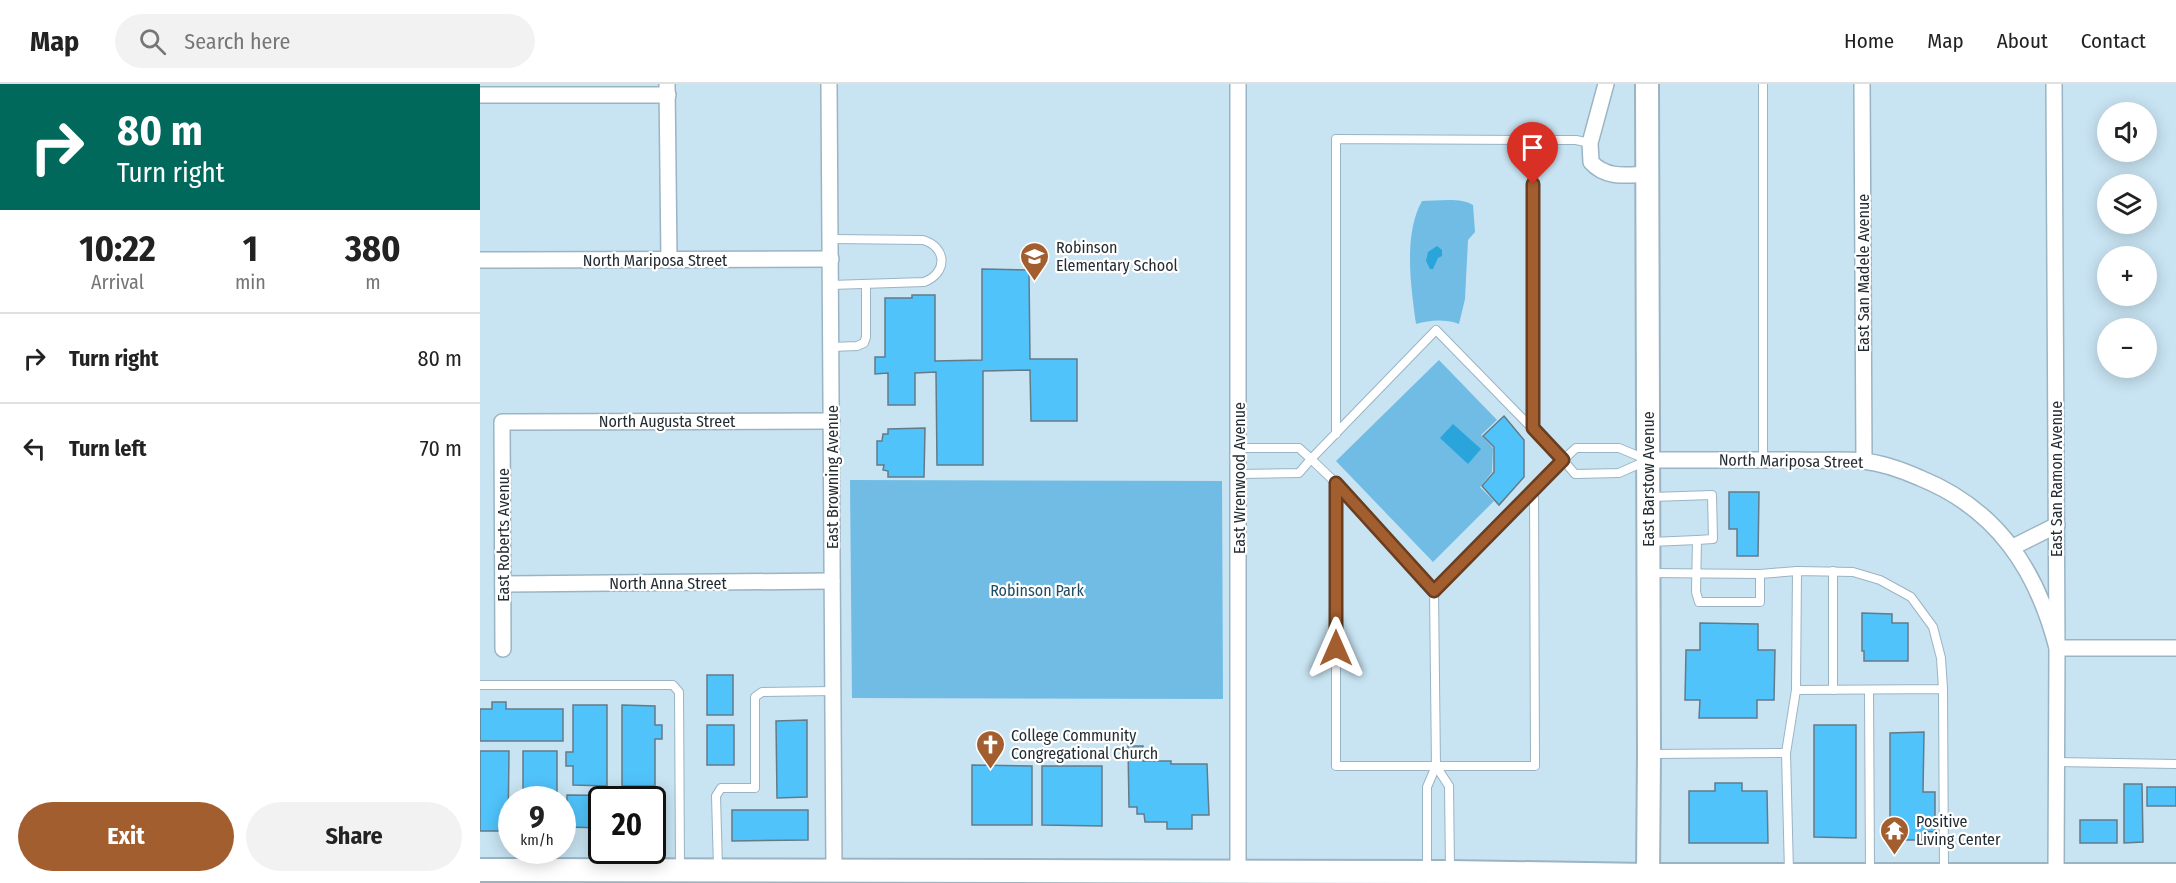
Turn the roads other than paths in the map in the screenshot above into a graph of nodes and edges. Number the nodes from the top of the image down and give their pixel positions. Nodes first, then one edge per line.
1 (829, 84) edge
2 (1238, 84) edge
3 (1606, 84) edge
4 (1647, 84) edge
5 (1763, 84) edge
6 (1862, 84) edge
7 (2054, 84) edge
8 (668, 90) edge
9 (480, 95) edge
10 (1532, 140) junction
11 (1590, 143) junction
12 (1647, 174) junction
13 (831, 239) junction
14 (480, 260) edge
15 (669, 260) junction
16 (831, 260) junction
17 (866, 284) junction
18 (831, 285) junction
19 (832, 347) junction
20 (832, 421) junction
21 (502, 422) joint
22 (1533, 428) junction
23 (1335, 434) junction
24 (1238, 448) junction
25 (1311, 459) junction
26 (1563, 460) junction
27 (1648, 460) junction
28 (1763, 460) junction
29 (1864, 461) junction
30 (1239, 474) junction
31 (1336, 483) junction
32 (1534, 488) junction
33 (1648, 497) junction
34 (2056, 525) junction
35 (1697, 540) junction
36 (1648, 542) junction
37 (2013, 548) junction
38 (1797, 571) junction
39 (1833, 571) junction
40 (1649, 573) junction
41 (1696, 574) junction
42 (1760, 574) junction
43 (832, 581) junction
44 (503, 584) junction
45 (1434, 591) junction
46 (2057, 648) junction
47 (2176, 648) edge
48 (503, 649) dead end
49 (480, 686) edge
50 (1943, 689) junction
51 (1796, 690) junction
52 (1833, 690) junction
53 (1869, 690) junction
54 (834, 691) junction
55 (1786, 753) junction
56 (1650, 754) junction
57 (2056, 762) junction
58 (2176, 764) edge
59 (1436, 766) junction
60 (480, 870) edge
61 (680, 870) junction
62 (718, 870) junction
63 (825, 873) junction
64 (1789, 874) junction
65 (1944, 874) junction
66 (2056, 874) junction
67 (1423, 875) edge
68 (2176, 875) edge
69 (857, 877) edge
70 (1238, 877) edge
71 (1046, 878) edge
72 (1365, 878) edge
73 (1529, 878) edge
74 (1870, 879) edge
75 (2098, 879) edge
76 (1648, 880) edge

1 - 13 street, East Browning Avenue
2 - 24 street, East Wrenwood Avenue
3 - 11 street
4 - 12 main road, East Barstow Avenue
5 - 28 lane
6 - 29 street, East San Madele Avenue
7 - 34 street, East San Ramon Avenue
8 - 9 street
8 - 15 street
10 - 11 lane
10 - 22 lane
10 - 23 lane
11 - 12 street
12 - 27 main road, East Barstow Avenue
13 - 16 street, East Browning Avenue
13 - 17 lane
14 - 15 street, North Mariposa Street
15 - 16 street, North Mariposa Street
16 - 18 street, East Browning Avenue
17 - 18 lane
17 - 19 lane
18 - 19 street, East Browning Avenue
19 - 20 street, East Browning Avenue
20 - 21 street, North Augusta Street
20 - 43 street, East Browning Avenue
21 - 44 street, East Roberts Avenue
22 - 23 lane
22 - 26 lane
23 - 25 lane
24 - 25 lane
24 - 30 street, East Wrenwood Avenue
25 - 30 lane
25 - 31 lane
26 - 27 lane
26 - 27 lane
26 - 32 lane
27 - 28 street, North Mariposa Street
27 - 33 main road, East Barstow Avenue
28 - 29 street, North Mariposa Street
29 - 37 street, North Mariposa Street
30 - 70 street, East Wrenwood Avenue
31 - 45 lane
31 - 59 lane
32 - 45 lane
32 - 59 lane
33 - 35 lane
33 - 36 main road, East Barstow Avenue
34 - 37 street
34 - 46 street, East San Ramon Avenue
35 - 36 lane
35 - 41 lane
36 - 40 main road, East Barstow Avenue
37 - 46 street, North Mariposa Street
38 - 39 lane
38 - 42 lane
38 - 51 lane
39 - 50 lane
39 - 52 lane
40 - 41 lane
40 - 56 main road, East Barstow Avenue
41 - 42 lane
41 - 42 lane
43 - 44 street, North Anna Street
43 - 54 street, East Browning Avenue
44 - 48 street, East Roberts Avenue
45 - 59 lane
46 - 47 street
46 - 57 street, East San Ramon Avenue
49 - 61 lane
50 - 53 lane
50 - 65 lane
51 - 52 lane
51 - 55 lane
52 - 53 lane
53 - 74 lane
54 - 62 lane
54 - 63 street, East Browning Avenue
55 - 56 lane
55 - 64 lane
56 - 76 main road, East Barstow Avenue
57 - 58 lane
57 - 66 street, East San Ramon Avenue
59 - 67 lane
59 - 67 lane
60 - 61 main road
61 - 62 main road
62 - 63 main road
63 - 69 main road
64 - 74 main road
64 - 76 main road
65 - 66 main road
65 - 74 main road
66 - 75 main road
67 - 72 main road
67 - 73 main road
68 - 75 main road
69 - 71 main road
70 - 71 main road
70 - 72 main road
73 - 76 main road

